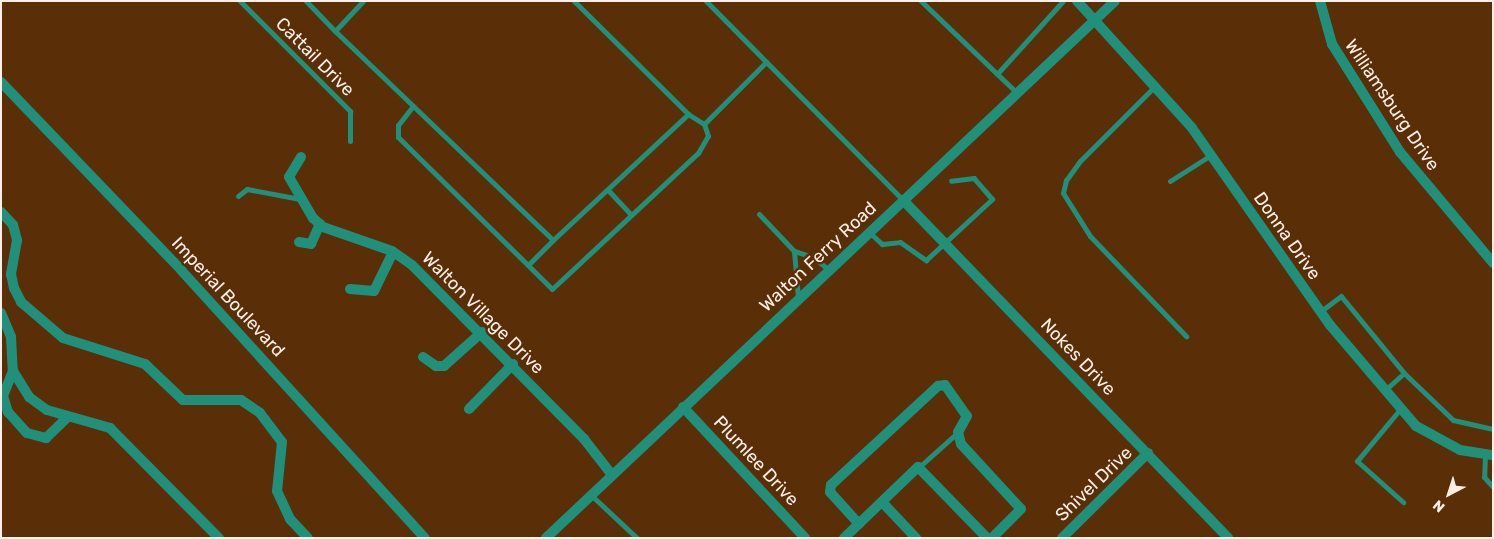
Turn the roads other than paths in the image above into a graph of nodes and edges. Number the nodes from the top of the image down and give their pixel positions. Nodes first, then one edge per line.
1 (240, 1) edge
2 (306, 1) edge
3 (362, 1) edge
4 (574, 1) edge
5 (706, 1) edge
6 (921, 1) edge
7 (1063, 1) edge
8 (1078, 1) edge
9 (1115, 1) edge
10 (1320, 1) edge
11 (1096, 19) junction
12 (335, 31) junction
13 (766, 62) junction
14 (997, 74) junction
15 (1, 82) edge
16 (1155, 86) junction
17 (1017, 93) junction
18 (413, 106) junction
19 (688, 114) junction
20 (704, 124) junction
21 (350, 141) dead end
22 (1211, 155) junction
23 (301, 157) dead end
24 (951, 181) dead end
25 (1170, 181) dead end
26 (608, 190) junction
27 (238, 196) dead end
28 (301, 199) junction
29 (903, 200) junction
30 (1, 212) edge
31 (759, 214) dead end
32 (631, 215) junction
33 (320, 224) junction
34 (868, 232) junction
35 (554, 240) junction
36 (299, 242) dead end
37 (945, 244) junction
38 (794, 251) junction
39 (393, 252) junction
40 (1493, 263) edge
41 (528, 264) junction
42 (829, 270) junction
43 (350, 289) dead end
44 (798, 298) junction
45 (1320, 312) junction
46 (1, 313) edge
47 (482, 332) junction
48 (1186, 336) dead end
49 (424, 357) dead end
50 (513, 364) junction
51 (13, 371) junction
52 (1404, 373) junction
53 (1385, 390) junction
54 (683, 407) junction
55 (1401, 408) junction
56 (469, 409) dead end
57 (68, 417) junction
58 (1493, 430) edge
59 (958, 432) junction
60 (1148, 453) junction
61 (1489, 455) edge
62 (918, 467) junction
63 (612, 475) junction
64 (1493, 487) edge
65 (591, 495) junction
66 (882, 502) junction
67 (1403, 502) dead end
68 (859, 524) junction
69 (219, 538) edge
70 (308, 538) edge
71 (425, 538) edge
72 (546, 538) edge
73 (637, 538) edge
74 (805, 538) edge
75 (844, 538) edge
76 (916, 538) edge
77 (987, 538) edge
78 (992, 538) edge
79 (1062, 538) edge
80 (1228, 538) edge

1 - 21 lane, Cattail Drive
2 - 12 lane
3 - 12 lane
4 - 19 lane
5 - 13 lane
6 - 14 lane
7 - 14 lane
8 - 11 street, Donna Drive
9 - 11 street, Walton Ferry Road
10 - 40 street, Williamsburg Drive
11 - 16 street, Donna Drive
11 - 17 street, Walton Ferry Road
12 - 18 lane
13 - 20 lane
13 - 29 lane
14 - 17 lane
15 - 71 street, Imperial Boulevard
16 - 22 street, Donna Drive
16 - 48 lane
17 - 29 street, Walton Ferry Road
18 - 35 lane
18 - 41 lane
19 - 20 lane
19 - 26 lane
20 - 32 lane
22 - 25 lane
22 - 45 street, Donna Drive
23 - 28 street
24 - 37 lane
26 - 32 lane
26 - 35 lane
27 - 28 lane
28 - 33 street
29 - 34 street, Walton Ferry Road
29 - 37 street, Nokes Drive
30 - 70 street
31 - 38 lane
32 - 41 lane
33 - 36 street
33 - 39 street, Walton Village Drive
34 - 37 lane
34 - 42 street, Walton Ferry Road
35 - 41 lane
37 - 60 street, Nokes Drive
38 - 42 lane
38 - 44 lane
39 - 43 street
39 - 47 street, Walton Village Drive
42 - 44 street, Walton Ferry Road
44 - 54 street, Walton Ferry Road
45 - 52 lane
45 - 53 street, Donna Drive
46 - 51 street
47 - 49 street
47 - 50 street, Walton Village Drive
50 - 56 street
50 - 63 street, Walton Village Drive
51 - 57 street
51 - 57 street
52 - 53 lane
52 - 58 lane
53 - 55 street, Donna Drive
54 - 63 street, Walton Ferry Road
54 - 74 street, Plumlee Drive
55 - 61 street, Donna Drive
55 - 67 lane
57 - 69 street
59 - 62 lane
59 - 68 street
59 - 78 street
60 - 79 street, Shivel Drive
60 - 80 street, Nokes Drive
61 - 64 lane
62 - 66 street
62 - 77 street
63 - 65 street, Walton Ferry Road
65 - 72 street, Walton Ferry Road
65 - 73 lane
66 - 68 street
66 - 76 street
68 - 75 street

